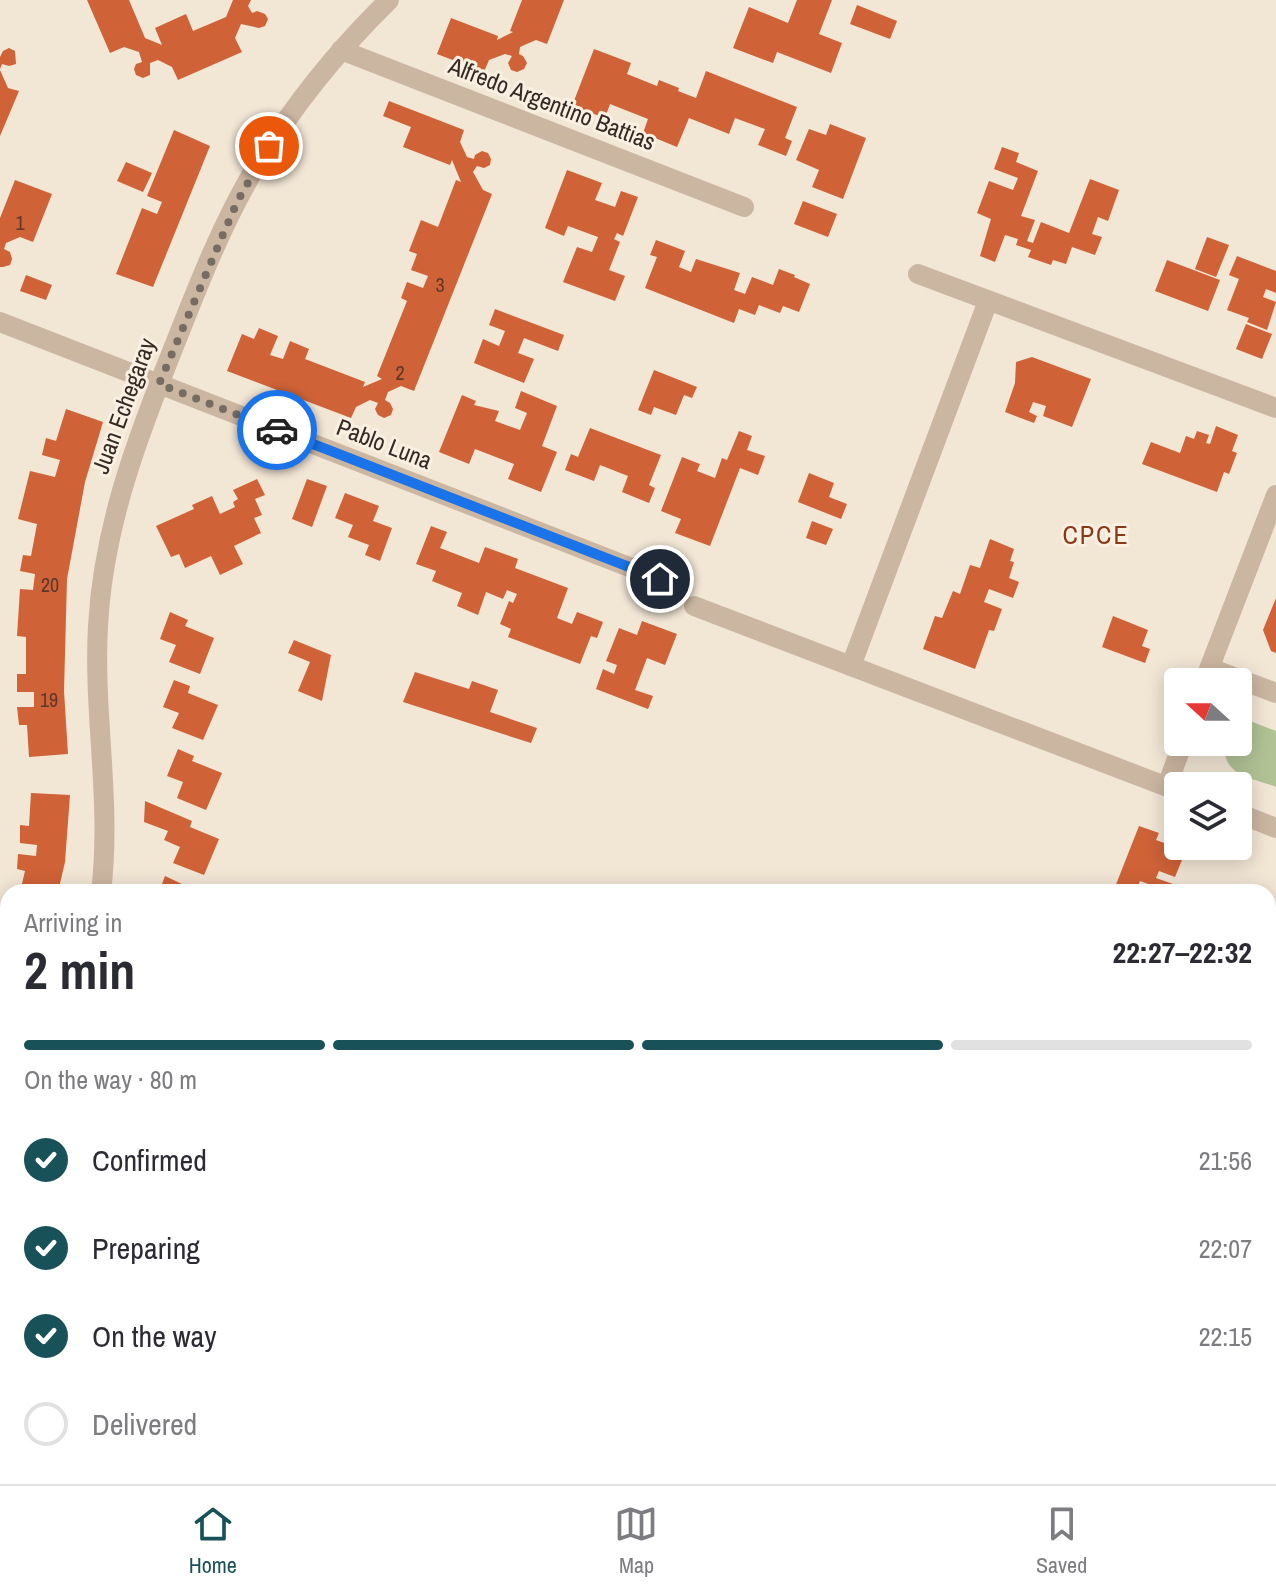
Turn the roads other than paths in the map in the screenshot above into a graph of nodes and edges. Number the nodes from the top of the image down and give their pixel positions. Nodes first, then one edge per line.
1 (389, 0) edge
2 (341, 50) junction
3 (744, 207) dead end
4 (918, 274) dead end
5 (988, 301) junction
6 (0, 322) edge
7 (159, 384) junction
8 (1276, 408) edge
9 (1276, 495) edge
10 (660, 579) dead end
11 (694, 606) dead end
12 (851, 666) junction
13 (1210, 668) edge
14 (1252, 687) edge
15 (1276, 693) edge
16 (1164, 785) edge
17 (1252, 819) edge
18 (1276, 828) edge
19 (102, 884) edge

1 - 2 street, Juan Echegaray
2 - 3 street, Alfredo Argentino Battias
2 - 7 street, Juan Echegaray
4 - 5 street
5 - 8 street
5 - 12 street
6 - 7 street, Pablo Luna
7 - 10 street, Pablo Luna
7 - 19 street, Juan Echegaray
9 - 13 street
11 - 12 street
12 - 16 street
14 - 15 street
17 - 18 street

